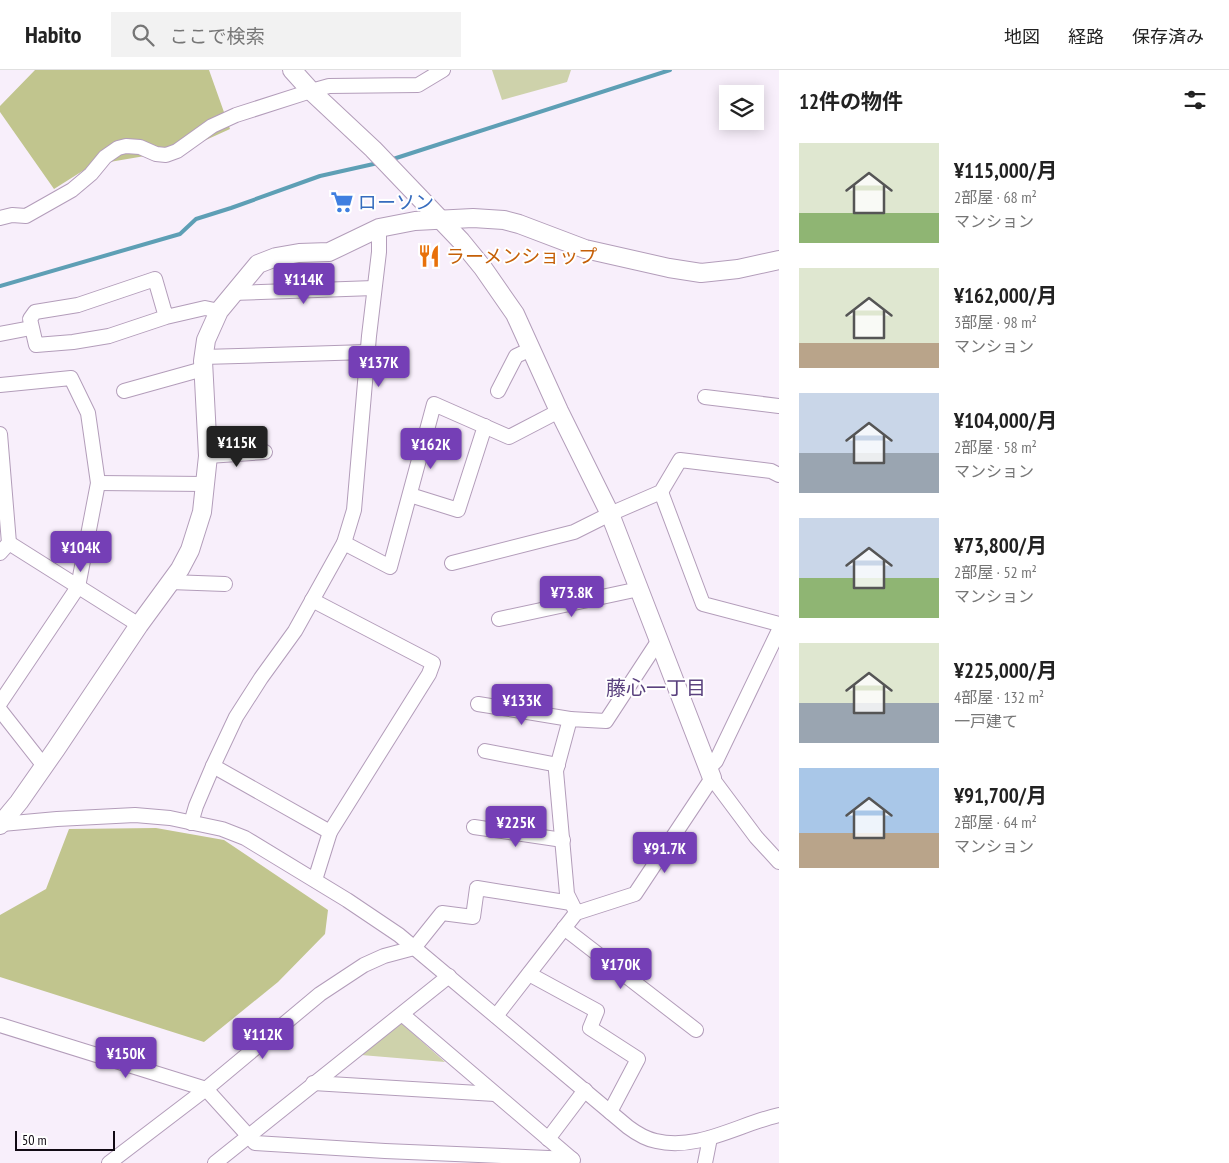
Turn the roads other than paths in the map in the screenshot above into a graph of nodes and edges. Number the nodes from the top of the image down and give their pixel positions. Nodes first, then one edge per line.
1 (292, 70) edge
2 (443, 70) edge
3 (310, 90) junction
4 (0, 218) edge
5 (439, 219) junction
6 (379, 228) junction
7 (779, 260) edge
8 (374, 288) junction
9 (232, 293) junction
10 (219, 311) junction
11 (166, 317) junction
12 (32, 328) junction
13 (0, 334) edge
14 (531, 349) junction
15 (367, 352) junction
16 (203, 363) junction
17 (0, 385) edge
18 (124, 391) dead end
19 (498, 391) dead end
20 (705, 397) dead end
21 (779, 406) edge
22 (559, 411) junction
23 (485, 426) junction
24 (0, 434) edge
25 (265, 452) dead end
26 (208, 456) junction
27 (779, 476) edge
28 (98, 483) junction
29 (205, 484) junction
30 (661, 492) junction
31 (410, 495) junction
32 (610, 514) junction
33 (344, 543) junction
34 (5, 548) edge
35 (452, 563) dead end
36 (170, 582) junction
37 (225, 584) dead end
38 (78, 587) junction
39 (639, 589) junction
40 (312, 600) junction
41 (499, 619) dead end
42 (779, 624) edge
43 (139, 625) junction
44 (779, 630) edge
45 (660, 640) junction
46 (0, 703) edge
47 (478, 704) dead end
48 (0, 710) edge
49 (570, 719) junction
50 (485, 751) dead end
51 (558, 765) junction
52 (44, 766) junction
53 (212, 766) junction
54 (710, 774) junction
55 (191, 823) junction
56 (1, 824) edge
57 (474, 827) dead end
58 (330, 832) junction
59 (563, 840) junction
60 (779, 862) edge
61 (315, 880) junction
62 (574, 908) junction
63 (564, 928) junction
64 (414, 948) junction
65 (529, 974) junction
66 (449, 976) junction
67 (403, 1015) junction
68 (496, 1016) junction
69 (0, 1025) edge
70 (696, 1030) dead end
71 (313, 1084) junction
72 (206, 1089) junction
73 (585, 1090) junction
74 (495, 1094) junction
75 (610, 1112) junction
76 (779, 1114) edge
77 (249, 1136) junction
78 (710, 1138) junction
79 (548, 1139) junction
80 (385, 1157) edge
81 (574, 1161) edge
82 (109, 1163) edge
83 (216, 1163) edge
84 (706, 1163) edge

1 - 3 street
2 - 3 street
3 - 4 street
3 - 5 street
5 - 6 street
5 - 7 street
5 - 14 street
6 - 8 street
6 - 9 street
8 - 9 street
8 - 15 street
9 - 10 street
10 - 11 street
10 - 16 street
11 - 12 street
11 - 12 street
12 - 13 street
14 - 19 street
14 - 22 street
15 - 16 street
15 - 33 street
16 - 18 street
16 - 26 street
17 - 28 street
20 - 21 street
22 - 23 street
22 - 32 street
23 - 31 street
23 - 31 street
24 - 34 street
25 - 26 street
26 - 29 street
27 - 30 street
28 - 29 street
28 - 38 street
29 - 36 street
30 - 32 street
30 - 42 street
31 - 33 street
32 - 35 street
32 - 39 street
33 - 40 street
34 - 38 street
36 - 37 street
36 - 43 street
38 - 43 street
38 - 46 street
39 - 41 street
39 - 45 street
40 - 53 street
40 - 58 street
43 - 52 street
44 - 54 street
45 - 49 street
45 - 54 street
47 - 49 street
48 - 52 street
49 - 51 street
50 - 51 street
51 - 59 street
52 - 56 street
53 - 55 street
53 - 58 street
54 - 60 street
54 - 62 street
55 - 56 street
55 - 61 street
57 - 59 street
58 - 61 street
59 - 62 street
61 - 64 street
62 - 63 street
62 - 64 street
63 - 65 street
63 - 70 street
64 - 66 street
64 - 72 street
65 - 68 street
65 - 75 street
66 - 67 street
66 - 68 street
67 - 71 street
67 - 74 street
68 - 73 street
69 - 72 street
71 - 74 street
71 - 77 street
72 - 77 street
72 - 82 street
73 - 75 street
73 - 79 street
74 - 79 street
75 - 78 street
76 - 78 street
77 - 80 street
77 - 83 street
78 - 84 street
79 - 81 street
80 - 81 street

